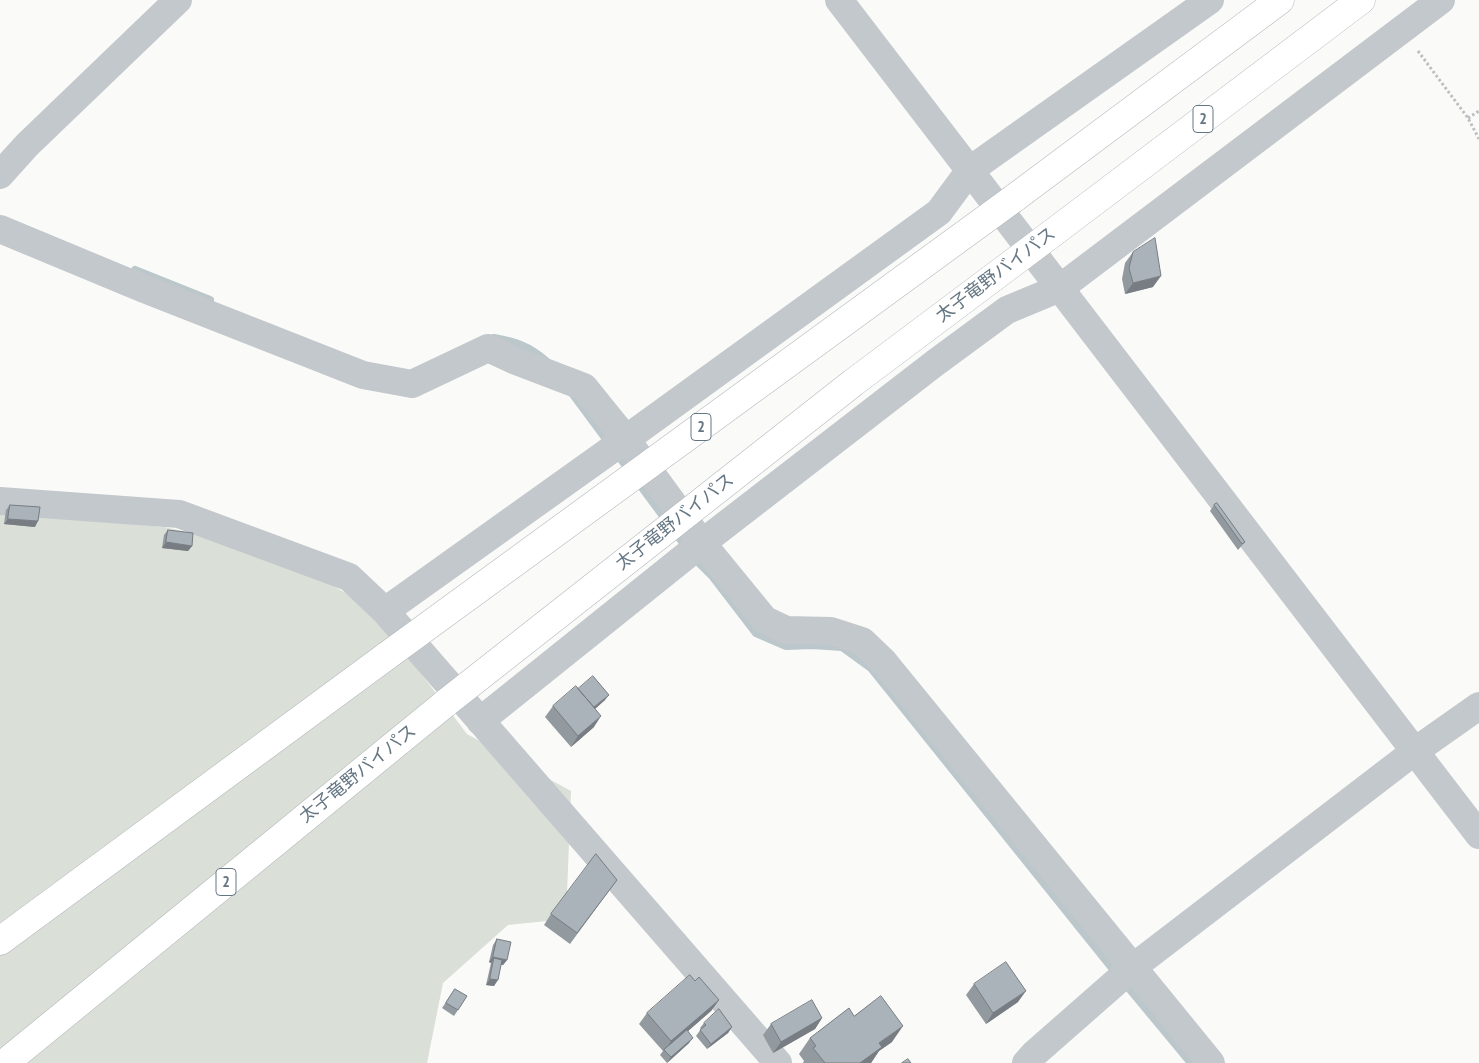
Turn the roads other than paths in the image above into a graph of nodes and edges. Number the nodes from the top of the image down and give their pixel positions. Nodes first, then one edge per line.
1 (178, 0) edge
2 (839, 0) edge
3 (1210, 0) edge
4 (1280, 0) edge
5 (1361, 0) edge
6 (1442, 0) edge
7 (970, 170) junction
8 (0, 174) edge
9 (0, 229) edge
10 (1060, 288) junction
11 (626, 439) junction
12 (0, 501) edge
13 (702, 543) junction
14 (385, 611) junction
15 (1479, 706) edge
16 (480, 721) junction
17 (1415, 751) junction
18 (1479, 835) edge
19 (0, 940) edge
20 (1132, 968) junction
21 (5, 1063) edge
22 (778, 1063) edge
23 (1026, 1063) edge
24 (1211, 1063) edge

1 - 8 street
2 - 7 street
3 - 7 street
4 - 19 highway, 2, bridge
5 - 21 highway, 太子竜野バイパス / 2, bridge
6 - 10 street
7 - 10 street
7 - 11 street
9 - 11 street
10 - 13 street
10 - 17 street
11 - 13 street
11 - 14 street
12 - 14 street
13 - 16 street
13 - 20 street
14 - 16 street
15 - 17 street
16 - 22 street
17 - 18 street
17 - 20 street
20 - 23 street
20 - 24 street

